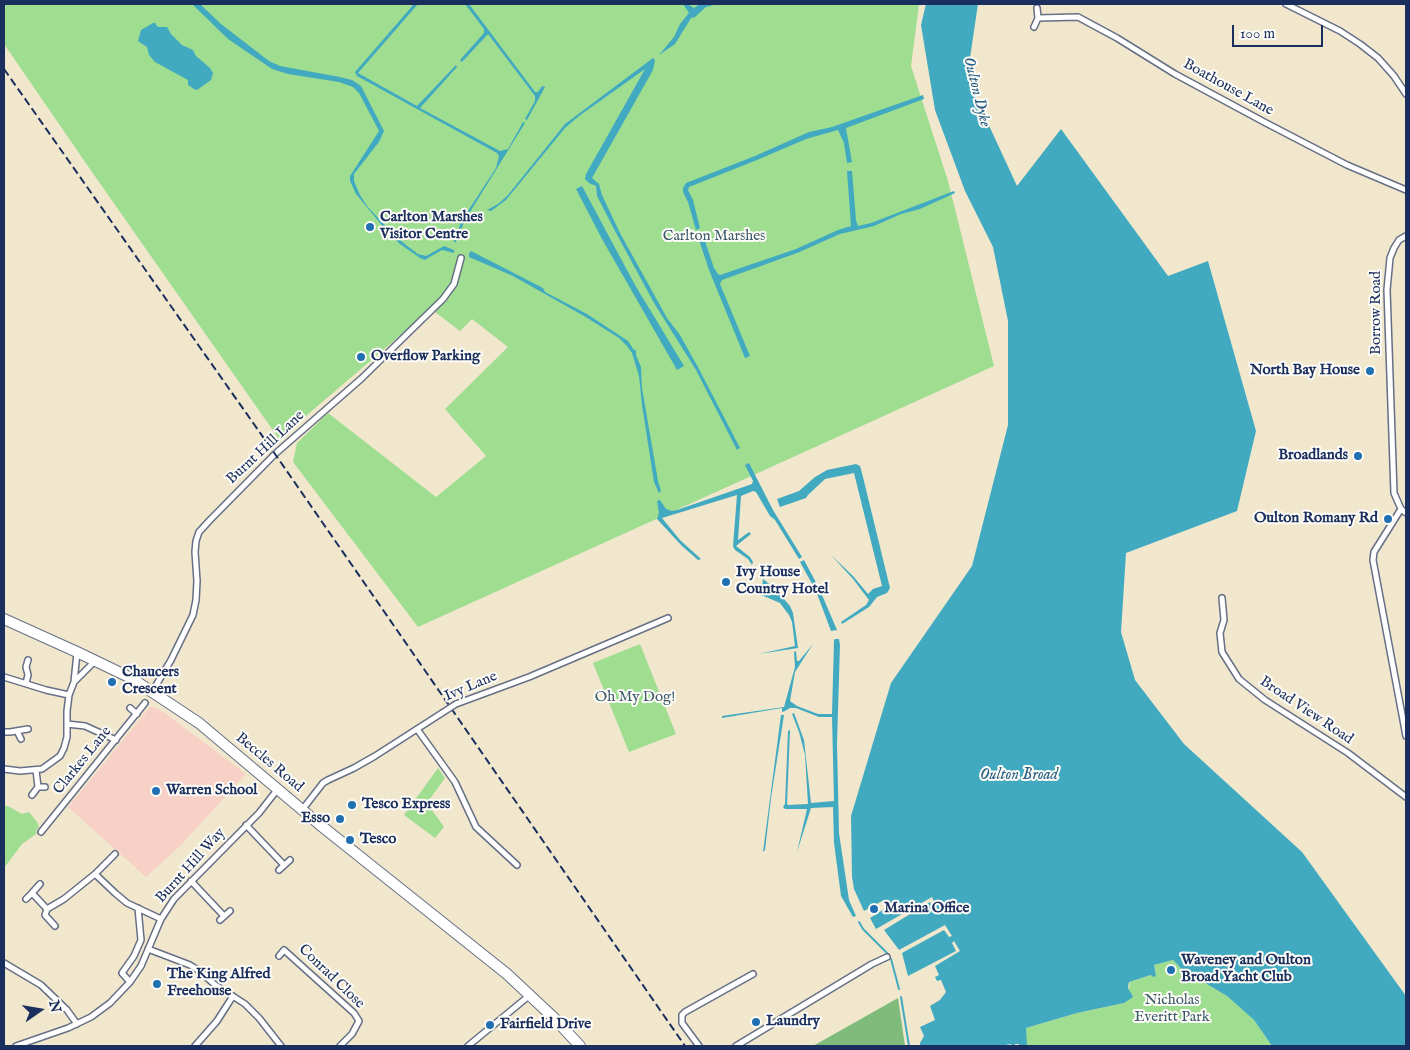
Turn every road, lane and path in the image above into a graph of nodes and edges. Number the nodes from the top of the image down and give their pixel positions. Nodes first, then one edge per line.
1 (1286, 4) edge
2 (1038, 8) dead end
3 (1038, 18) junction
4 (1034, 27) dead end
5 (1406, 94) edge
6 (1406, 190) edge
7 (1406, 236) edge
8 (461, 258) dead end
9 (1400, 509) junction
10 (1406, 513) edge
11 (1222, 598) dead end
12 (668, 618) dead end
13 (4, 619) edge
14 (77, 652) junction
15 (28, 660) dead end
16 (95, 661) junction
17 (4, 677) edge
18 (74, 682) junction
19 (26, 683) junction
20 (152, 692) junction
21 (69, 695) junction
22 (145, 703) dead end
23 (130, 708) dead end
24 (137, 714) junction
25 (67, 724) junction
26 (28, 729) dead end
27 (417, 730) junction
28 (17, 731) junction
29 (4, 732) edge
30 (1406, 736) edge
31 (21, 738) dead end
32 (116, 740) junction
33 (4, 769) edge
34 (36, 770) junction
35 (38, 787) junction
36 (45, 787) dead end
37 (277, 790) junction
38 (32, 795) dead end
39 (1406, 797) edge
40 (302, 810) junction
41 (42, 820) dead end
42 (49, 824) junction
43 (246, 825) junction
44 (41, 832) dead end
45 (116, 854) dead end
46 (290, 860) dead end
47 (284, 865) junction
48 (517, 865) dead end
49 (279, 870) dead end
50 (96, 874) junction
51 (191, 881) junction
52 (40, 884) dead end
53 (32, 893) junction
54 (26, 899) dead end
55 (138, 908) junction
56 (47, 910) junction
57 (230, 911) dead end
58 (161, 919) junction
59 (55, 926) dead end
60 (289, 944) dead end
61 (148, 949) junction
62 (284, 950) junction
63 (279, 956) dead end
64 (887, 958) dead end
65 (4, 963) edge
66 (753, 974) dead end
67 (130, 982) junction
68 (530, 995) junction
69 (233, 996) junction
70 (77, 1024) junction
71 (16, 1046) edge
72 (195, 1046) edge
73 (281, 1046) edge
74 (340, 1046) edge
75 (468, 1046) edge
76 (580, 1046) edge
77 (699, 1046) edge
78 (736, 1046) edge

1 - 5 street
2 - 3 street
3 - 4 street
3 - 6 street, Boathouse Lane
7 - 9 street, Borrow Road
8 - 20 street, Burnt Hill Lane
9 - 10 street
9 - 30 street
11 - 39 street, Broad View Road
12 - 27 street, Ivy Lane, bridge
13 - 14 highway, Beccles Road
14 - 16 highway, Beccles Road
14 - 18 street
15 - 19 street
16 - 18 street
16 - 20 highway, Beccles Road
17 - 19 street
18 - 21 street
19 - 21 street
20 - 37 highway, Beccles Road
21 - 25 street
22 - 24 street, Clarkes Lane
23 - 24 street
24 - 32 street, Clarkes Lane
25 - 32 street
25 - 34 street
26 - 28 street
27 - 40 street, Ivy Lane
27 - 48 street
28 - 29 street
28 - 31 street
32 - 42 street, Clarkes Lane
33 - 34 street
34 - 35 street
35 - 36 street
35 - 38 street
37 - 40 highway, Beccles Road
37 - 43 street, Burnt Hill Way
40 - 68 highway, Beccles Road
41 - 42 street
42 - 44 street, Clarkes Lane
43 - 47 street
43 - 51 street, Burnt Hill Way
45 - 50 street
46 - 47 street
47 - 49 street
50 - 55 street
50 - 56 street
51 - 57 street
51 - 58 street, Burnt Hill Way
52 - 53 street
53 - 54 street
53 - 56 street
55 - 58 street
55 - 67 street
56 - 59 street
58 - 61 street, Burnt Hill Way
60 - 62 street, Conrad Close
61 - 67 street, Burnt Hill Way
61 - 69 street
62 - 63 street, Conrad Close
62 - 74 street, Conrad Close
64 - 78 street
65 - 70 street
66 - 77 street
67 - 70 street, Burnt Hill Way
68 - 75 street
68 - 76 highway, Beccles Road
69 - 72 street
69 - 73 street
70 - 71 street, Burnt Hill Way

